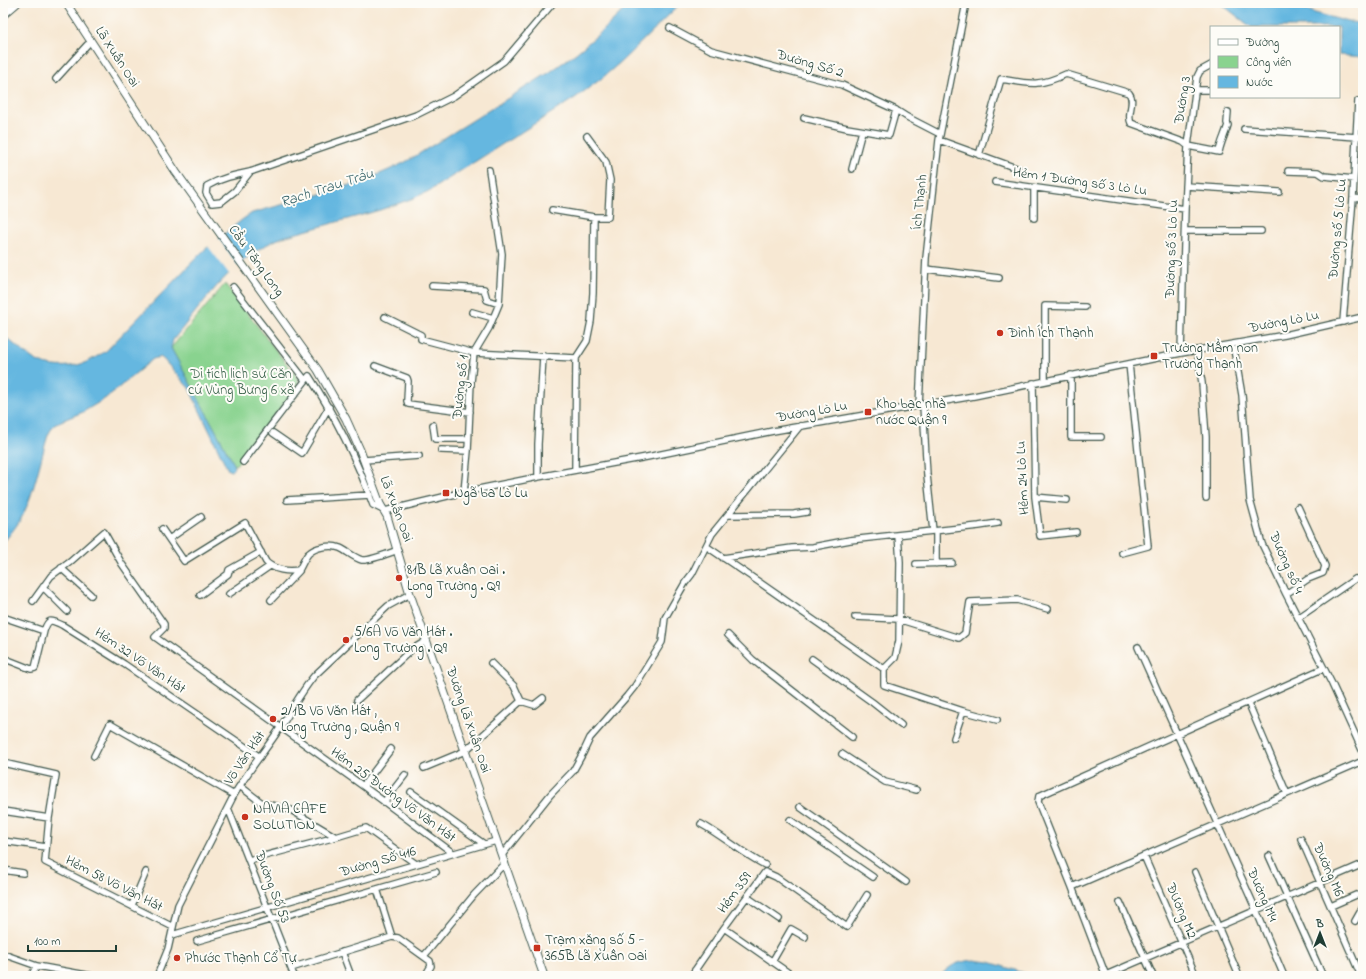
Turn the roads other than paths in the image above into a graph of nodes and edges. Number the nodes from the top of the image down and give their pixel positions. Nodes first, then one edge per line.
1 (11, 3) edge
2 (17, 3) edge
3 (66, 3) edge
4 (553, 3) edge
5 (966, 3) edge
6 (3, 10) edge
7 (3, 15) edge
8 (670, 28) dead end
9 (87, 45) dead end
10 (1210, 66) edge
11 (56, 79) dead end
12 (1196, 90) junction
13 (1210, 90) edge
14 (1358, 101) dead end
15 (133, 106) joint
16 (896, 110) junction
17 (1228, 112) dead end
18 (804, 118) dead end
19 (1244, 129) dead end
20 (862, 131) junction
21 (940, 134) junction
22 (587, 136) dead end
23 (1360, 137) edge
24 (939, 140) junction
25 (1188, 146) junction
26 (979, 155) junction
27 (852, 169) dead end
28 (1018, 169) dead end
29 (489, 170) dead end
30 (1288, 171) dead end
31 (250, 172) junction
32 (1354, 179) junction
33 (995, 182) dead end
34 (1186, 186) junction
35 (1034, 188) junction
36 (1279, 192) dead end
37 (1353, 198) junction
38 (1363, 199) edge
39 (552, 210) dead end
40 (1184, 210) junction
41 (594, 217) junction
42 (1034, 218) dead end
43 (1185, 231) junction
44 (1261, 231) dead end
45 (926, 269) junction
46 (999, 278) dead end
47 (432, 286) dead end
48 (233, 287) dead end
49 (499, 304) junction
50 (1085, 307) dead end
51 (472, 312) dead end
52 (385, 317) dead end
53 (493, 318) junction
54 (1363, 318) edge
55 (1343, 322) junction
56 (1233, 344) junction
57 (1197, 350) junction
58 (474, 353) junction
59 (1182, 353) junction
60 (543, 356) junction
61 (576, 358) junction
62 (1129, 364) junction
63 (375, 366) dead end
64 (1071, 375) junction
65 (307, 378) junction
66 (1045, 381) junction
67 (1033, 383) junction
68 (921, 405) junction
69 (329, 407) junction
70 (470, 412) junction
71 (433, 425) dead end
72 (800, 426) junction
73 (273, 433) dead end
74 (353, 434) joint
75 (1101, 437) dead end
76 (468, 440) junction
77 (441, 450) dead end
78 (468, 451) junction
79 (419, 456) dead end
80 (364, 460) junction
81 (243, 462) dead end
82 (575, 470) junction
83 (538, 476) junction
84 (464, 492) junction
85 (370, 495) junction
86 (1035, 497) junction
87 (1206, 498) dead end
88 (287, 500) dead end
89 (1067, 500) dead end
90 (1298, 507) dead end
91 (385, 511) junction
92 (807, 512) dead end
93 (729, 515) junction
94 (202, 517) dead end
95 (998, 523) dead end
96 (162, 529) dead end
97 (935, 531) junction
98 (1076, 532) dead end
99 (898, 535) junction
100 (168, 539) junction
101 (706, 546) junction
102 (398, 550) junction
103 (261, 552) junction
104 (1122, 553) dead end
105 (723, 558) junction
106 (952, 563) dead end
107 (916, 564) dead end
108 (936, 564) junction
109 (270, 566) junction
110 (62, 568) junction
111 (299, 570) junction
112 (1355, 579) dead end
113 (43, 587) junction
114 (230, 594) dead end
115 (410, 594) junction
116 (1286, 594) junction
117 (91, 595) dead end
118 (200, 595) dead end
119 (271, 600) dead end
120 (34, 602) dead end
121 (1048, 609) dead end
122 (67, 612) dead end
123 (3, 617) edge
124 (855, 617) dead end
125 (1298, 618) junction
126 (898, 619) junction
127 (44, 631) junction
128 (728, 634) dead end
129 (426, 641) junction
130 (1138, 647) dead end
131 (3, 658) edge
132 (812, 659) dead end
133 (491, 663) dead end
134 (1324, 668) junction
135 (884, 670) junction
136 (543, 698) dead end
137 (357, 700) dead end
138 (521, 701) junction
139 (1248, 702) junction
140 (963, 711) junction
141 (997, 720) dead end
142 (901, 725) dead end
143 (281, 727) junction
144 (1177, 734) junction
145 (852, 737) dead end
146 (954, 738) dead end
147 (391, 749) dead end
148 (465, 751) junction
149 (1363, 752) edge
150 (842, 754) dead end
151 (94, 756) dead end
152 (260, 757) junction
153 (1363, 761) edge
154 (3, 763) edge
155 (424, 768) dead end
156 (405, 775) dead end
157 (240, 786) junction
158 (363, 786) junction
159 (916, 790) dead end
160 (411, 792) dead end
161 (1287, 794) junction
162 (234, 796) junction
163 (384, 802) junction
164 (800, 807) dead end
165 (228, 808) junction
166 (3, 811) edge
167 (49, 818) junction
168 (790, 820) dead end
169 (701, 824) dead end
170 (1218, 824) junction
171 (336, 837) junction
172 (1301, 839) dead end
173 (3, 841) edge
174 (496, 841) junction
175 (484, 844) junction
176 (46, 847) junction
177 (453, 853) junction
178 (502, 855) junction
179 (1144, 856) junction
180 (1269, 856) dead end
181 (249, 860) junction
182 (504, 863) junction
183 (416, 864) junction
184 (1363, 864) edge
185 (765, 865) dead end
186 (3, 870) edge
187 (146, 872) dead end
188 (436, 872) dead end
189 (1195, 872) dead end
190 (23, 873) dead end
191 (873, 877) dead end
192 (906, 882) dead end
193 (1320, 882) junction
194 (1072, 887) junction
195 (378, 889) junction
196 (867, 895) dead end
197 (1356, 895) dead end
198 (1287, 896) junction
199 (747, 897) junction
200 (1120, 902) dead end
201 (132, 906) junction
202 (267, 906) junction
203 (1331, 906) junction
204 (1363, 907) edge
205 (1256, 910) junction
206 (272, 919) junction
207 (779, 919) dead end
208 (1355, 921) dead end
209 (1217, 926) junction
210 (173, 927) junction
211 (724, 928) junction
212 (172, 935) junction
213 (392, 937) junction
214 (806, 937) dead end
215 (197, 941) dead end
216 (1181, 942) junction
217 (342, 952) junction
218 (3, 954) edge
219 (424, 956) junction
220 (1144, 958) junction
221 (772, 962) junction
222 (37, 966) junction
223 (291, 968) junction
224 (695, 970) junction
225 (1321, 972) dead end
226 (1106, 975) edge
227 (31, 976) edge
228 (92, 976) edge
229 (157, 976) edge
230 (294, 976) edge
231 (351, 976) edge
232 (425, 976) edge
233 (544, 976) edge
234 (691, 976) edge
235 (703, 976) edge
236 (793, 976) edge
237 (1152, 976) edge
238 (1196, 976) edge
239 (1239, 976) edge
240 (1284, 976) edge
241 (1361, 976) edge

1 - 6 main road
2 - 7 main road
3 - 15 main road, Lã Xuân Oai
4 - 31 street
5 - 21 street, Ích Thạnh
8 - 16 street, Đường Số 2
9 - 11 street
10 - 12 street, Đường 3
12 - 13 street
12 - 25 street, Đường 3
14 - 23 street, Đường số 5 Lò Lu
15 - 74 main road, Cầu Tăng Long
16 - 20 street
16 - 21 street, Đường Số 2
17 - 25 street
18 - 20 street
19 - 23 street
20 - 27 street
21 - 24 street, Ích Thạnh
22 - 41 street
23 - 32 street, Đường số 5 Lò Lu
24 - 26 street
24 - 45 street, Ích Thạnh
25 - 26 street
25 - 34 street, Đường số 3 Lò Lu
26 - 28 street
29 - 49 street, Đường số 1
30 - 32 street
31 - 31 street
32 - 37 street, Đường số 5 Lò Lu
33 - 35 street, Hẻm 1 Đường số 3 Lò Lu
34 - 36 street
34 - 40 street, Đường số 3 Lò Lu
35 - 40 street, Hẻm 1 Đường số 3 Lò Lu
35 - 42 street
37 - 38 street
37 - 55 street, Đường số 5 Lò Lu
39 - 41 street
40 - 43 street, Đường số 3 Lò Lu
41 - 61 street
43 - 44 street
43 - 59 street, Đường số 3 Lò Lu
45 - 46 street
45 - 68 street, Ích Thạnh
47 - 49 street
48 - 65 street
49 - 53 street, Đường số 1
50 - 66 street
51 - 53 street
52 - 58 street
53 - 58 street, Đường số 1
54 - 55 street, Đường Lò Lu
55 - 56 street, Đường Lò Lu
56 - 57 street, Đường Lò Lu
56 - 116 street, Đường số 4
57 - 59 street, Đường Lò Lu
57 - 87 street
58 - 60 street
58 - 70 street, Đường số 1
59 - 62 street, Đường Lò Lu
60 - 61 street
60 - 83 street
61 - 82 street
62 - 64 street, Đường Lò Lu
62 - 104 street
63 - 70 street
64 - 66 street, Đường Lò Lu
64 - 75 street
65 - 69 street
65 - 81 street
66 - 67 street, Đường Lò Lu
67 - 68 street, Đường Lò Lu
67 - 86 street, Hẻm 24 Lò Lu
68 - 72 street, Đường Lò Lu
68 - 97 street, Ích Thạnh
69 - 73 street
69 - 85 street
70 - 76 street, Đường số 1
71 - 76 street
72 - 82 street, Đường Lò Lu
72 - 93 street
74 - 80 main road, Lã Xuân Oai
76 - 78 street, Đường số 1
77 - 78 street
78 - 84 street, Đường số 1
79 - 80 street
80 - 91 main road, Lã Xuân Oai
82 - 83 street, Đường Lò Lu
83 - 84 street, Đường Lò Lu
84 - 91 street, Đường Lò Lu
85 - 88 street
85 - 91 street
86 - 89 street
86 - 98 street, Hẻm 24 Lò Lu
90 - 116 street
91 - 102 main road, Lã Xuân Oai
92 - 93 street
93 - 101 street
94 - 100 street
95 - 97 street
96 - 100 street
97 - 99 street
97 - 108 street, Ích Thạnh
99 - 105 street
99 - 126 street
100 - 103 street
101 - 105 street
101 - 178 street
102 - 111 street
102 - 115 main road, Lã Xuân Oai
103 - 109 street
103 - 118 street
105 - 135 street
106 - 108 street
107 - 108 street
109 - 111 street
109 - 114 street
110 - 113 street
110 - 117 street
110 - 143 street, Hẻm 25 Đường Võ Văn Hát
111 - 119 street
112 - 125 street
113 - 120 street
113 - 122 street
115 - 129 main road, Đường Lã Xuân Oai
115 - 143 street, Võ Văn Hát
116 - 125 street, Đường số 4
121 - 126 street
123 - 127 street
124 - 126 street
125 - 134 street, Đường số 4
126 - 135 street
127 - 131 street
127 - 152 street, Hẻm 32 Võ Văn Hát
128 - 145 street
129 - 137 street
129 - 148 main road, Đường Lã Xuân Oai
130 - 144 street, Đường M4
132 - 142 street
133 - 138 street
134 - 139 street
134 - 149 street, Đường số 4
135 - 140 street
136 - 138 street
138 - 148 street
139 - 144 street
139 - 161 street
140 - 141 street
140 - 146 street
143 - 152 street, Võ Văn Hát
143 - 158 street, Hẻm 25 Đường Võ Văn Hát
144 - 170 street, Đường M4
144 - 194 street
147 - 158 street
148 - 155 street
148 - 174 main road, Đường Lã Xuân Oai
150 - 159 street
151 - 162 street
152 - 157 street, Võ Văn Hát
153 - 161 street
154 - 167 street
156 - 163 street
157 - 162 street, Võ Văn Hát
157 - 171 street
158 - 163 street, Hẻm 25 Đường Võ Văn Hát
160 - 175 street
161 - 170 street
162 - 165 street, Võ Văn Hát
163 - 177 street, Hẻm 25 Đường Võ Văn Hát
164 - 192 street
165 - 181 street, Đường Số 53
165 - 210 street, Võ Văn Hát
166 - 167 street
167 - 176 street
168 - 191 street
169 - 185 street
170 - 179 street
170 - 205 street, Đường M4
171 - 181 street
171 - 183 street
172 - 193 street, Đường M6
173 - 176 street
174 - 175 street, Đường Số 416
174 - 178 main road, Đường Lã Xuân Oai
175 - 177 street, Đường Số 416
176 - 201 street, Hẻm 58 Võ Văn Hát
177 - 183 street, Đường Số 416
178 - 182 main road
179 - 194 street
179 - 216 street, ĐƯờng M2
180 - 198 street
181 - 202 street, Đường Số 53
182 - 219 street
182 - 233 main road
183 - 202 street, Đường Số 416
184 - 193 street
186 - 190 street
187 - 201 street
188 - 195 street
189 - 209 street
193 - 198 street
193 - 203 street, Đường M6
194 - 226 street
195 - 206 street
195 - 213 street
196 - 199 street, Hẻm 359
197 - 203 street
198 - 205 street
198 - 225 street
199 - 207 street
199 - 211 street, Hẻm 359
200 - 220 street
201 - 210 street, Hẻm 58 Võ Văn Hát
202 - 206 street, Đường Số 53
202 - 212 street, Đường Số 416
203 - 241 street, Đường M6
204 - 208 street
205 - 209 street
205 - 240 street, Đường M4
206 - 215 street
206 - 223 street, Đường Số 53
209 - 216 street
209 - 239 street
210 - 212 street, Võ Văn Hát
211 - 221 street
211 - 224 street, Hẻm 359
212 - 229 street, Võ Văn Hát
213 - 217 street
213 - 219 street
214 - 221 street
216 - 220 street
216 - 238 street, ĐƯờng M2
217 - 223 street
217 - 231 street
218 - 222 street
219 - 232 street
220 - 226 street
220 - 237 street
221 - 236 street
222 - 227 street
222 - 228 street
223 - 230 street, Đường Số 53
224 - 234 street, Hẻm 359
224 - 235 street

